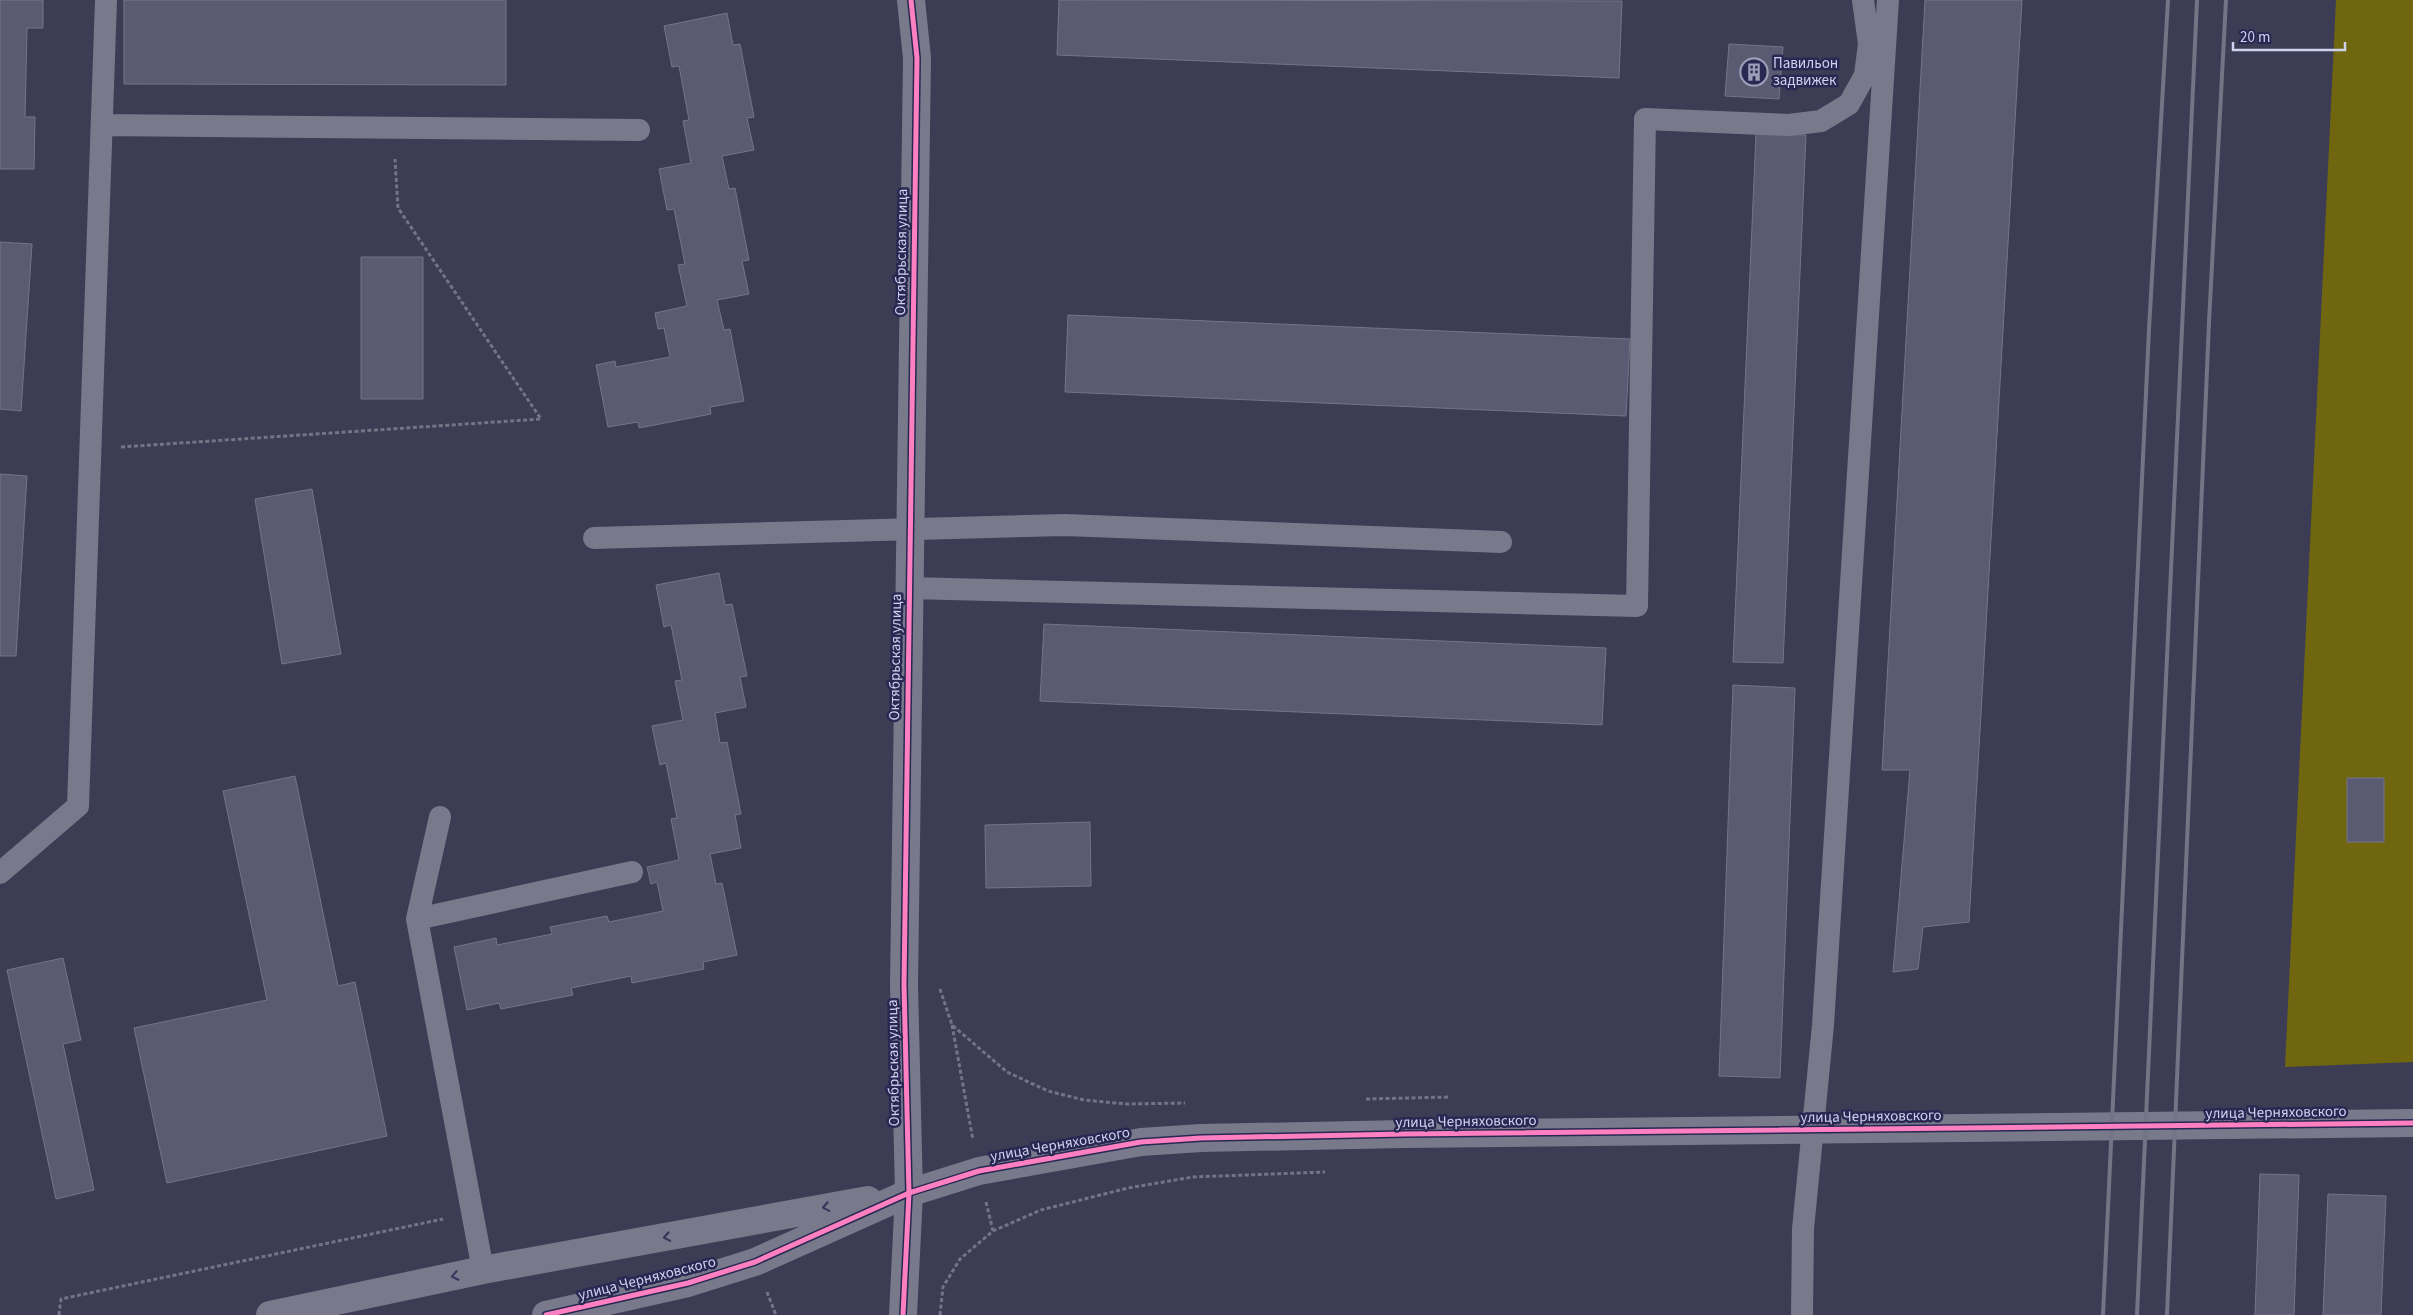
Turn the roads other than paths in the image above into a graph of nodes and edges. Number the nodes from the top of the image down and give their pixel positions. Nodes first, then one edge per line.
1 (106, 0) edge
2 (911, 0) edge
3 (1862, 0) edge
4 (1888, 0) edge
5 (102, 125) junction
6 (639, 130) dead end
7 (910, 530) junction
8 (594, 538) dead end
9 (1501, 542) dead end
10 (909, 588) junction
11 (440, 817) dead end
12 (632, 872) dead end
13 (0, 873) edge
14 (417, 919) junction
15 (2413, 1122) edge
16 (909, 1193) junction
17 (483, 1270) junction
18 (270, 1315) edge
19 (546, 1315) edge
20 (903, 1315) edge
21 (1802, 1315) edge

1 - 5 lane
2 - 7 street, Октябрьская улица
3 - 10 lane
4 - 21 lane
5 - 6 lane
5 - 13 lane
7 - 8 lane
7 - 9 lane
7 - 10 street, Октябрьская улица
10 - 16 street, Октябрьская улица
11 - 14 lane
12 - 14 lane
14 - 17 lane
15 - 16 street, улица Черняховского
16 -> 17 street
16 - 19 street, улица Черняховского
16 - 20 street, Октябрьская улица
17 -> 18 street

